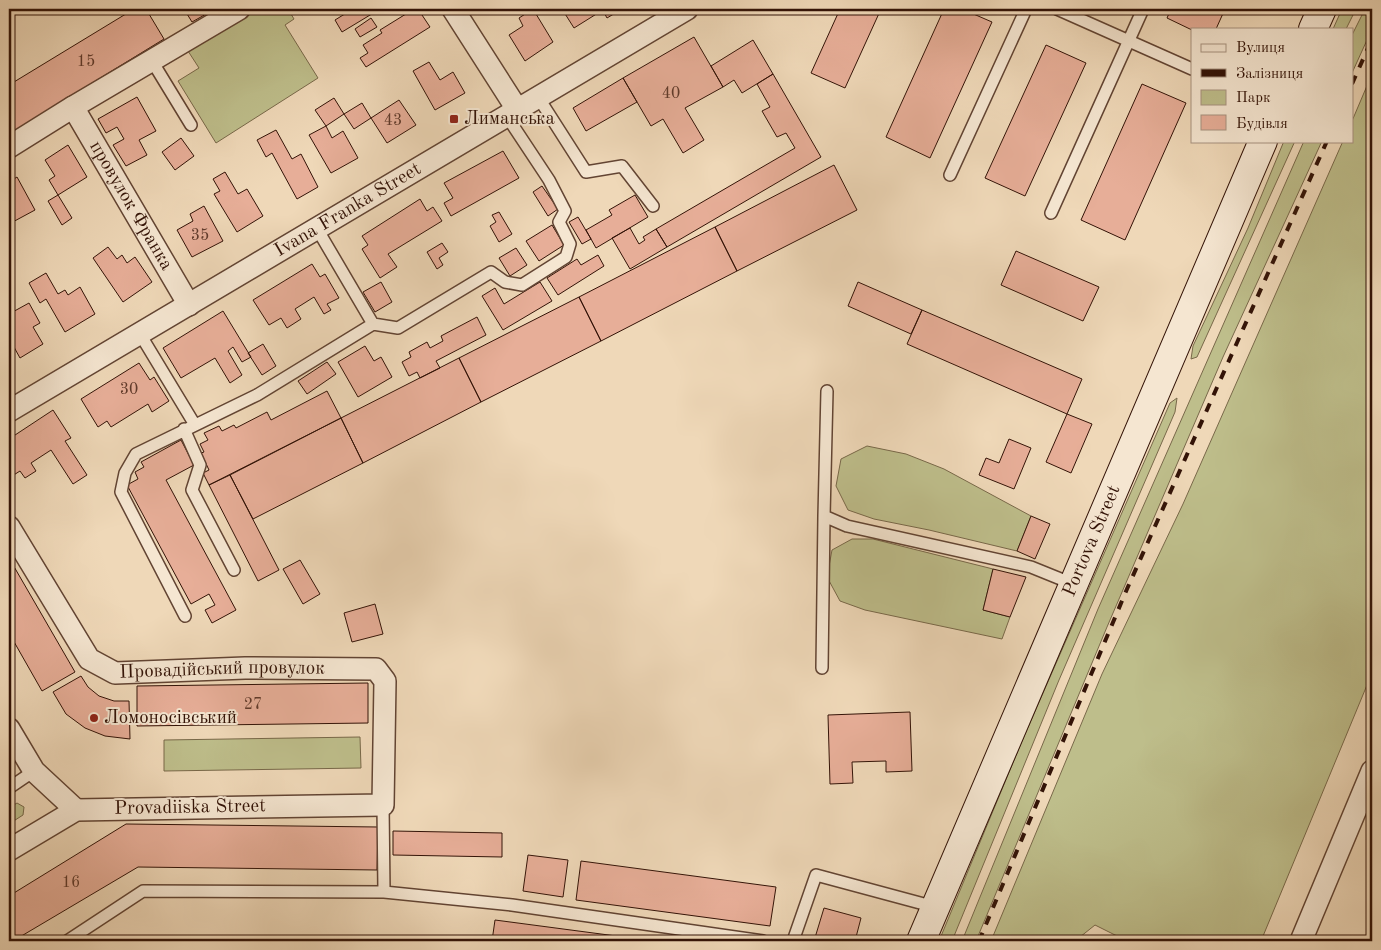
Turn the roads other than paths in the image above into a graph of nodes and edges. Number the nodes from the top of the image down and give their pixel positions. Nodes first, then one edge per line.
1 (239, 9) edge
2 (453, 9) edge
3 (687, 9) edge
4 (1026, 9) edge
5 (1057, 9) edge
6 (1143, 9) edge
7 (1322, 9) edge
8 (1313, 28) edge
9 (1128, 41) junction
10 (152, 61) junction
11 (1191, 69) edge
12 (538, 96) junction
13 (73, 107) junction
14 (512, 112) junction
15 (191, 125) dead end
16 (1264, 142) edge
17 (9, 147) edge
18 (950, 175) dead end
19 (652, 206) dead end
20 (1051, 212) dead end
21 (316, 228) junction
22 (189, 305) junction
23 (373, 324) junction
24 (140, 334) junction
25 (827, 391) dead end
26 (9, 411) edge
27 (190, 427) junction
28 (824, 516) junction
29 (9, 527) edge
30 (234, 570) dead end
31 (1073, 584) junction
32 (185, 616) dead end
33 (822, 668) dead end
34 (9, 729) edge
35 (34, 771) junction
36 (1372, 771) edge
37 (9, 788) edge
38 (1367, 799) edge
39 (383, 804) junction
40 (76, 810) junction
41 (9, 850) edge
42 (384, 892) junction
43 (934, 907) junction
44 (67, 941) edge
45 (763, 941) edge
46 (793, 941) edge
47 (921, 941) edge
48 (1301, 941) edge

1 - 10 street
2 - 14 street
3 - 12 street, Ivana Franka Street
4 - 18 lane
5 - 9 lane
6 - 9 lane
7 - 8 main road
9 - 11 lane
9 - 20 lane
10 - 13 street
10 - 15 lane
12 - 14 street, Ivana Franka Street
12 - 19 lane
13 - 17 street
13 - 22 street, провулок Франка
14 - 21 street, Ivana Franka Street
14 - 23 lane
16 - 31 main road, Portova Street
21 - 22 street, Ivana Franka Street
21 - 23 lane
22 - 24 street, Ivana Franka Street
23 - 27 lane
24 - 26 street, Ivana Franka Street
24 - 27 lane
25 - 28 lane
27 - 30 lane
27 - 32 lane
28 - 31 lane
28 - 33 lane
29 - 39 street, Провадійський провулок
31 - 43 main road, Portova Street
34 - 35 street
35 - 37 lane
35 - 40 street
36 - 38 street
38 - 48 street
39 - 40 street, Provadiiska Street
39 - 42 lane
40 - 41 street, Provadiiska Street
42 - 44 lane
42 - 45 lane
43 - 46 lane
43 - 47 main road, Portova Street

